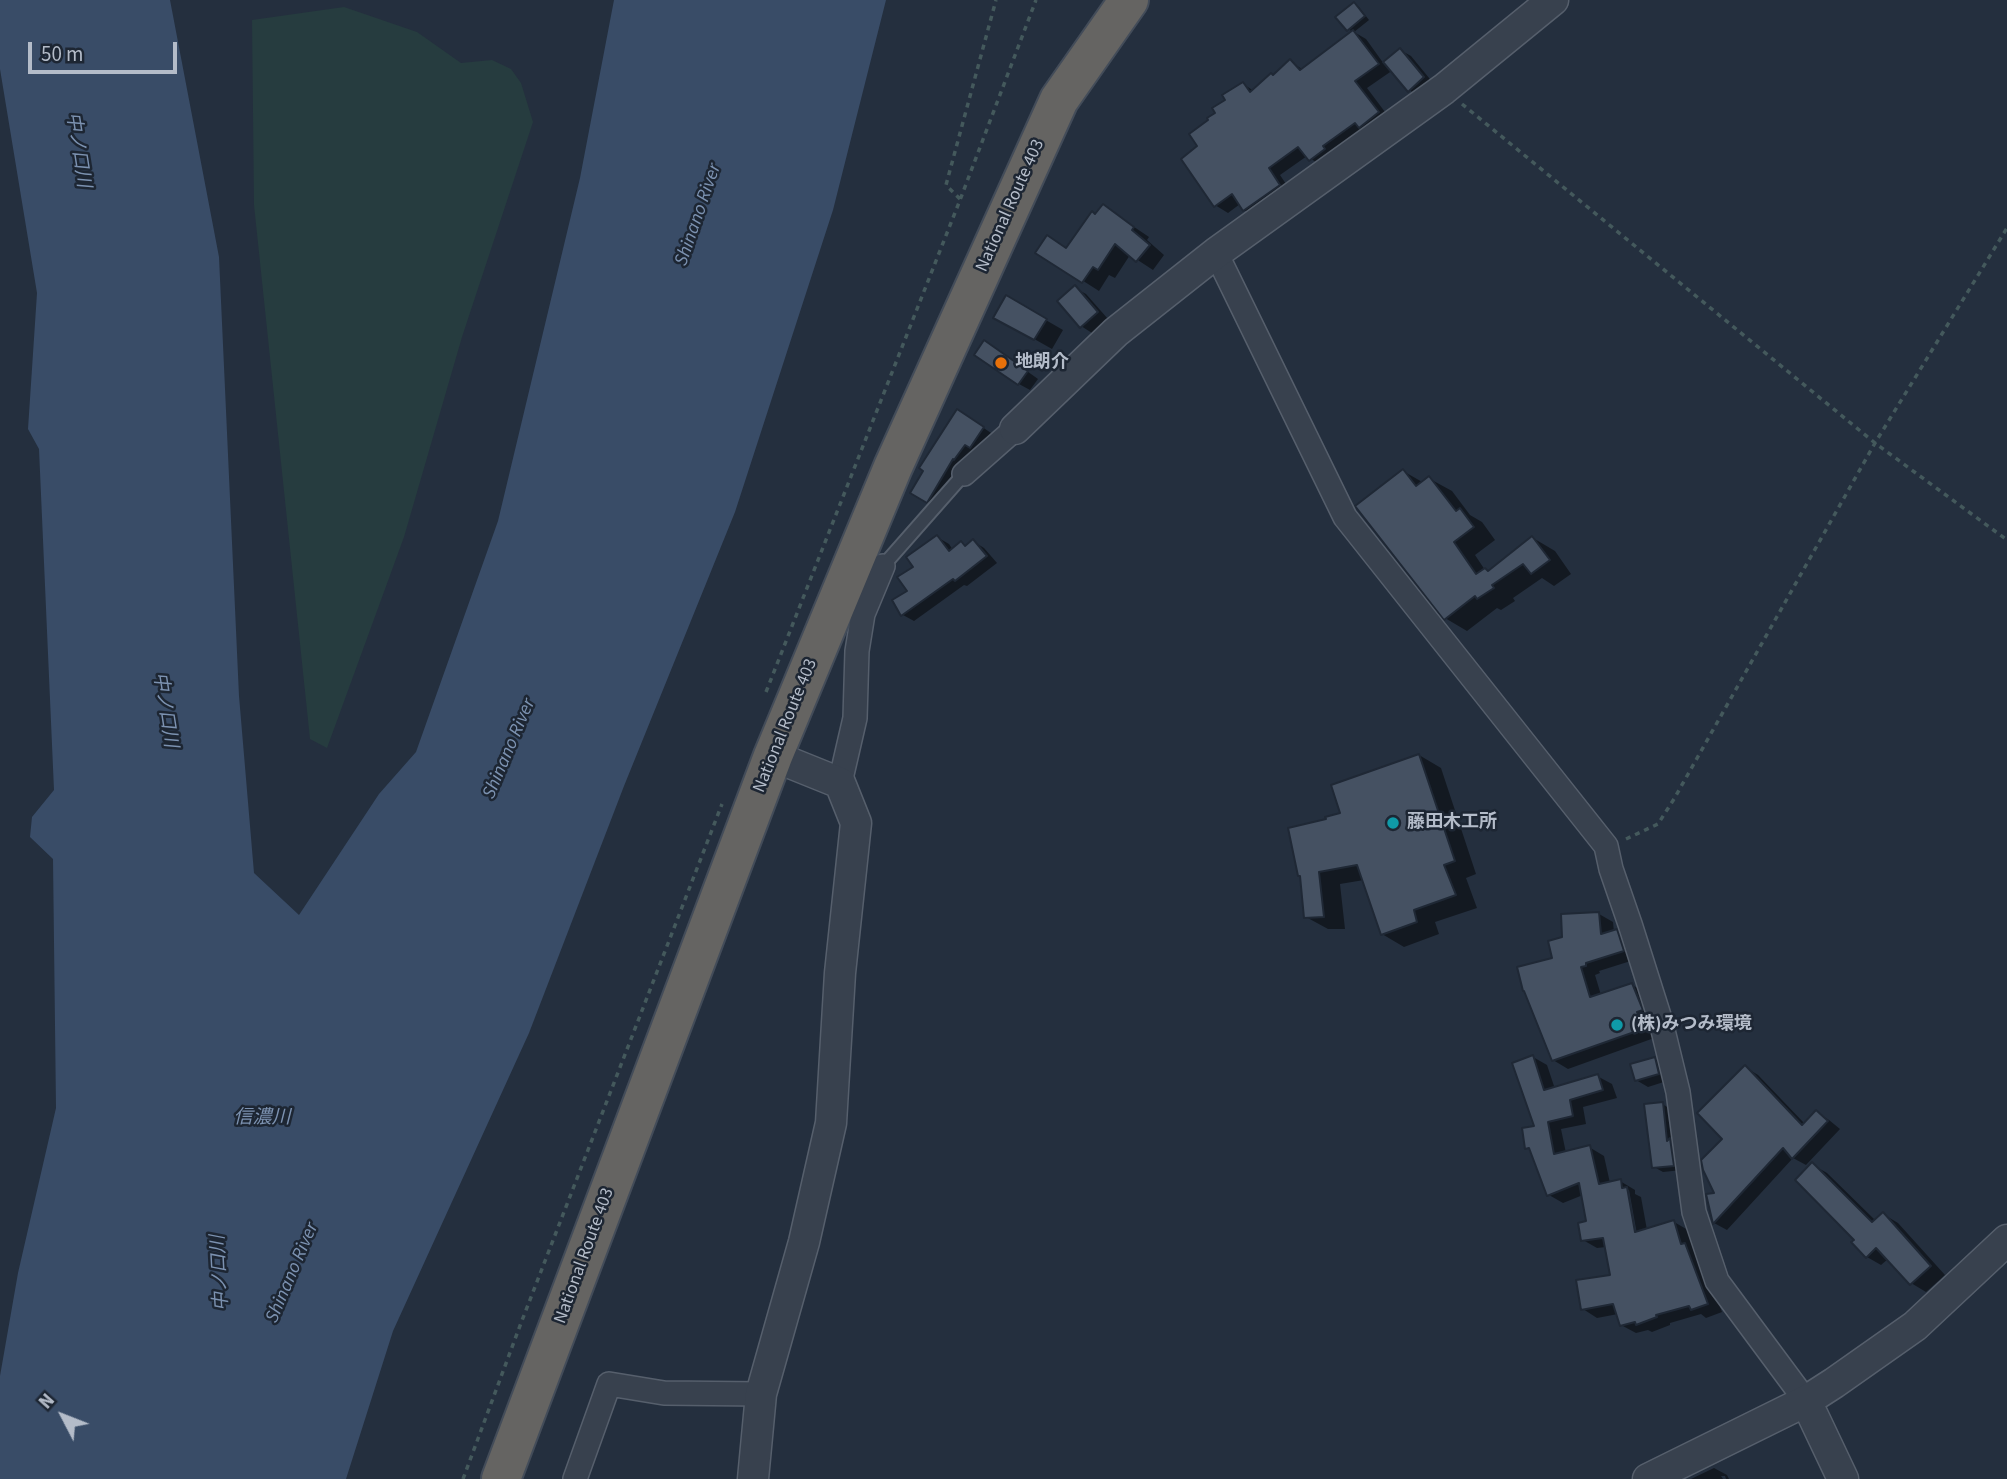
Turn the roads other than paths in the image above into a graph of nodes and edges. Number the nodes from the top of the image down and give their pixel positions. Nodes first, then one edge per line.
1 (1129, 0) edge
2 (1553, 0) edge
3 (1216, 253) junction
4 (1015, 429) joint
5 (964, 474) joint
6 (883, 566) joint
7 (773, 756) junction
8 (840, 783) junction
9 (2007, 1240) edge
10 (761, 1394) junction
11 (1807, 1401) junction
12 (501, 1479) edge
13 (575, 1479) edge
14 (752, 1479) edge
15 (1648, 1479) edge
16 (1843, 1479) edge

1 - 7 highway, National Route 403
2 - 3 street
3 - 4 street
3 - 11 street
4 - 5 street
5 - 6 lane
6 - 8 street
7 - 8 street
7 - 12 highway, National Route 403
8 - 10 street
9 - 11 street
10 - 13 street
10 - 14 street
11 - 15 street
11 - 16 street

